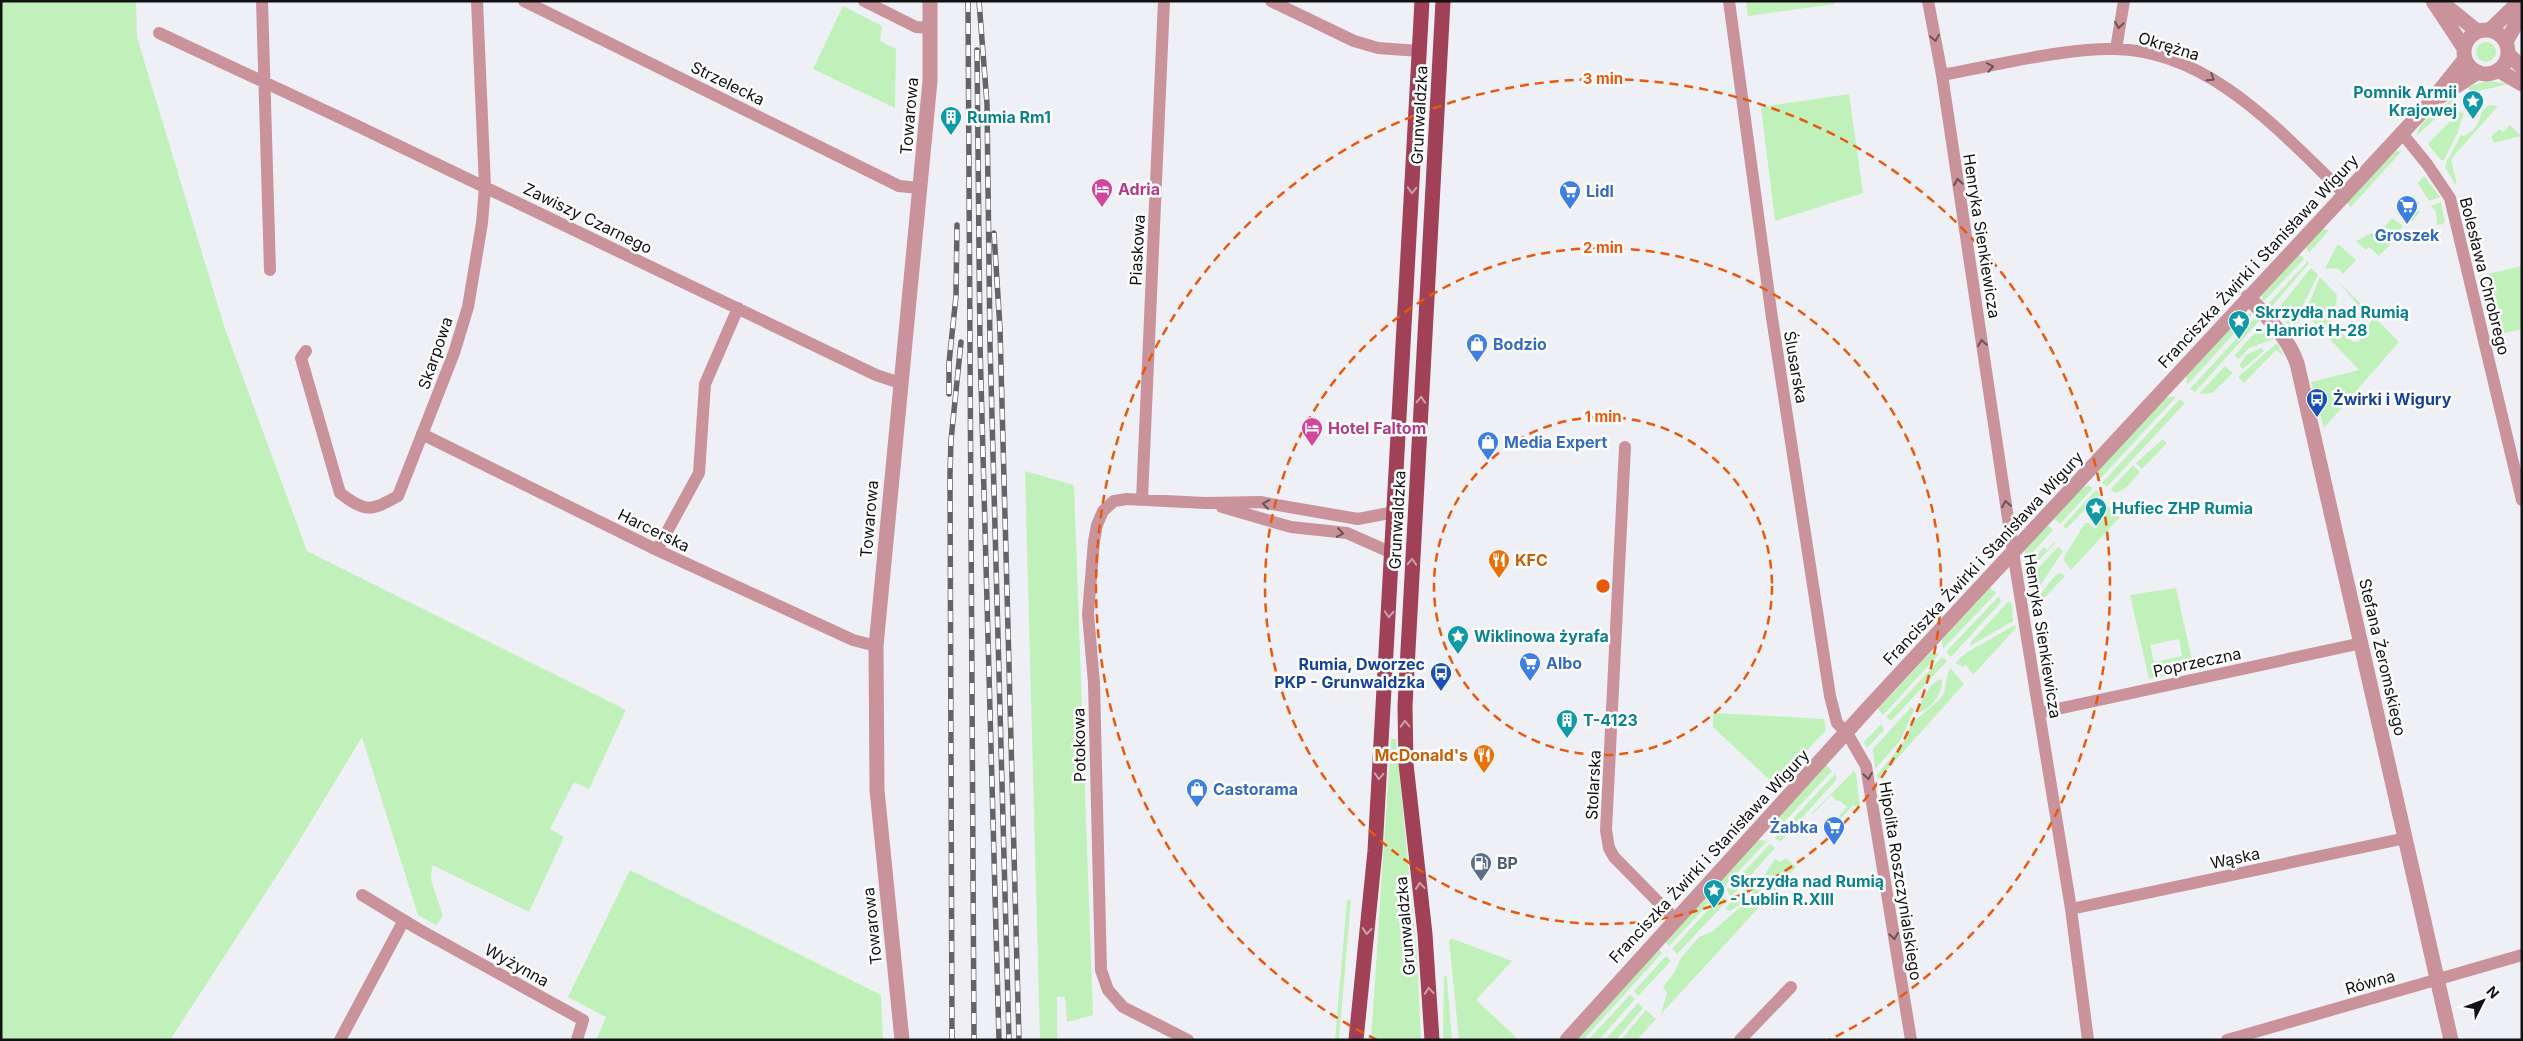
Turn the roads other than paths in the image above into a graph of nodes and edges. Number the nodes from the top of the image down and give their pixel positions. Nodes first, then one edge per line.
1 (262, 1) edge
2 (477, 1) edge
3 (524, 1) edge
4 (864, 1) edge
5 (930, 1) edge
6 (1164, 1) edge
7 (1271, 1) edge
8 (1422, 1) edge
9 (1443, 1) edge
10 (1728, 1) edge
11 (1928, 1) edge
12 (2124, 1) edge
13 (2433, 1) edge
14 (2440, 1) edge
15 (2520, 1) edge
16 (2522, 13) edge
17 (931, 28) junction
18 (2484, 31) junction
19 (159, 33) dead end
20 (2507, 48) junction
21 (2116, 49) junction
22 (1419, 51) junction
23 (2465, 53) junction
24 (2522, 67) edge
25 (2498, 70) junction
26 (2478, 72) junction
27 (1942, 76) junction
28 (263, 82) junction
29 (2522, 84) edge
30 (2429, 104) junction
31 (2401, 132) junction
32 (485, 186) junction
33 (919, 188) junction
34 (2344, 193) junction
35 (270, 270) dead end
36 (2248, 297) junction
37 (738, 308) junction
38 (306, 351) dead end
39 (900, 383) junction
40 (422, 434) junction
41 (1625, 447) dead end
42 (1142, 499) junction
43 (2522, 500) edge
44 (1205, 503) junction
45 (1394, 512) junction
46 (657, 550) junction
47 (2013, 552) junction
48 (1392, 553) junction
49 (2362, 643) junction
50 (876, 646) junction
51 (2039, 713) junction
52 (1847, 733) junction
53 (2406, 838) junction
54 (362, 895) dead end
55 (2071, 909) junction
56 (1675, 919) junction
57 (404, 920) junction
58 (2522, 955) edge
59 (2438, 980) junction
60 (1791, 987) dead end
61 (340, 1040) edge
62 (577, 1040) edge
63 (902, 1040) edge
64 (1188, 1040) edge
65 (1356, 1040) edge
66 (1432, 1040) edge
67 (1567, 1040) edge
68 (1740, 1040) edge
69 (1911, 1040) edge
70 (2088, 1040) edge
71 (2227, 1040) edge
72 (2451, 1040) edge

1 - 28 street
2 - 32 street, Skarpowa
3 - 33 street, Strzelecka
4 - 17 street
5 - 17 street, Towarowa
6 - 42 street, Piaskowa
7 - 22 street
8 - 22 main road, Grunwaldzka
66 -> 9 main road, Grunwaldzka
10 - 52 street, Ślusarska
11 -> 27 street, Henryka Sienkiewicza
12 -> 21 street
13 - 23 street
14 - 18 street
15 - 18 street
16 - 20 street
17 - 33 street, Towarowa
18 - 20 street
18 - 23 street
19 - 28 street, Zawiszy Czarnego
20 - 24 street
20 - 25 street
27 -> 21 street, Okrężna
21 -> 34 street, Okrężna
22 -> 45 main road, Grunwaldzka
23 - 26 street
23 - 30 street, Franciszka Żwirki i Stanisława Wigury
25 - 26 street
25 - 29 street
26 - 30 street, Franciszka Żwirki i Stanisława Wigury
47 -> 27 street, Henryka Sienkiewicza
28 - 32 street, Zawiszy Czarnego
28 - 35 street
30 - 31 street, Franciszka Żwirki i Stanisława Wigury
31 - 34 street, Franciszka Żwirki i Stanisława Wigury
31 - 43 street, Bolesława Chrobrego
32 - 37 street, Zawiszy Czarnego
32 - 40 street, Skarpowa
33 - 39 street, Towarowa
34 - 36 street, Franciszka Żwirki i Stanisława Wigury
36 - 47 street, Franciszka Żwirki i Stanisława Wigury
36 - 49 street, Stefana Żeromskiego
37 - 39 street, Zawiszy Czarnego
37 - 46 street
38 - 40 street, Skarpowa
39 - 50 street, Towarowa
40 - 46 street, Harcerska
41 - 56 street, Stolarska
42 - 44 street, Potokowa
42 - 64 street, Potokowa
45 -> 44 street, Potokowa
44 -> 48 street, Potokowa
45 - 48 main road, Grunwaldzka
46 - 50 street, Harcerska
47 - 51 street, Henryka Sienkiewicza
47 - 52 street, Franciszka Żwirki i Stanisława Wigury
48 -> 65 main road, Grunwaldzka
49 - 51 street, Poprzeczna
49 - 53 street, Stefana Żeromskiego
50 - 63 street, Towarowa
51 - 55 street, Henryka Sienkiewicza
52 - 56 street, Franciszka Żwirki i Stanisława Wigury
52 -> 69 street, Hipolita Roszczynialskiego
53 - 55 street, Wąska
53 - 59 street, Stefana Żeromskiego
54 - 57 street
55 - 70 street, Henryka Sienkiewicza
56 - 67 street, Franciszka Żwirki i Stanisława Wigury
57 - 61 street
57 - 62 street, Wyżynna
58 - 59 street, Równa
59 - 71 street, Równa
59 - 72 street, Stefana Żeromskiego
60 - 68 street

